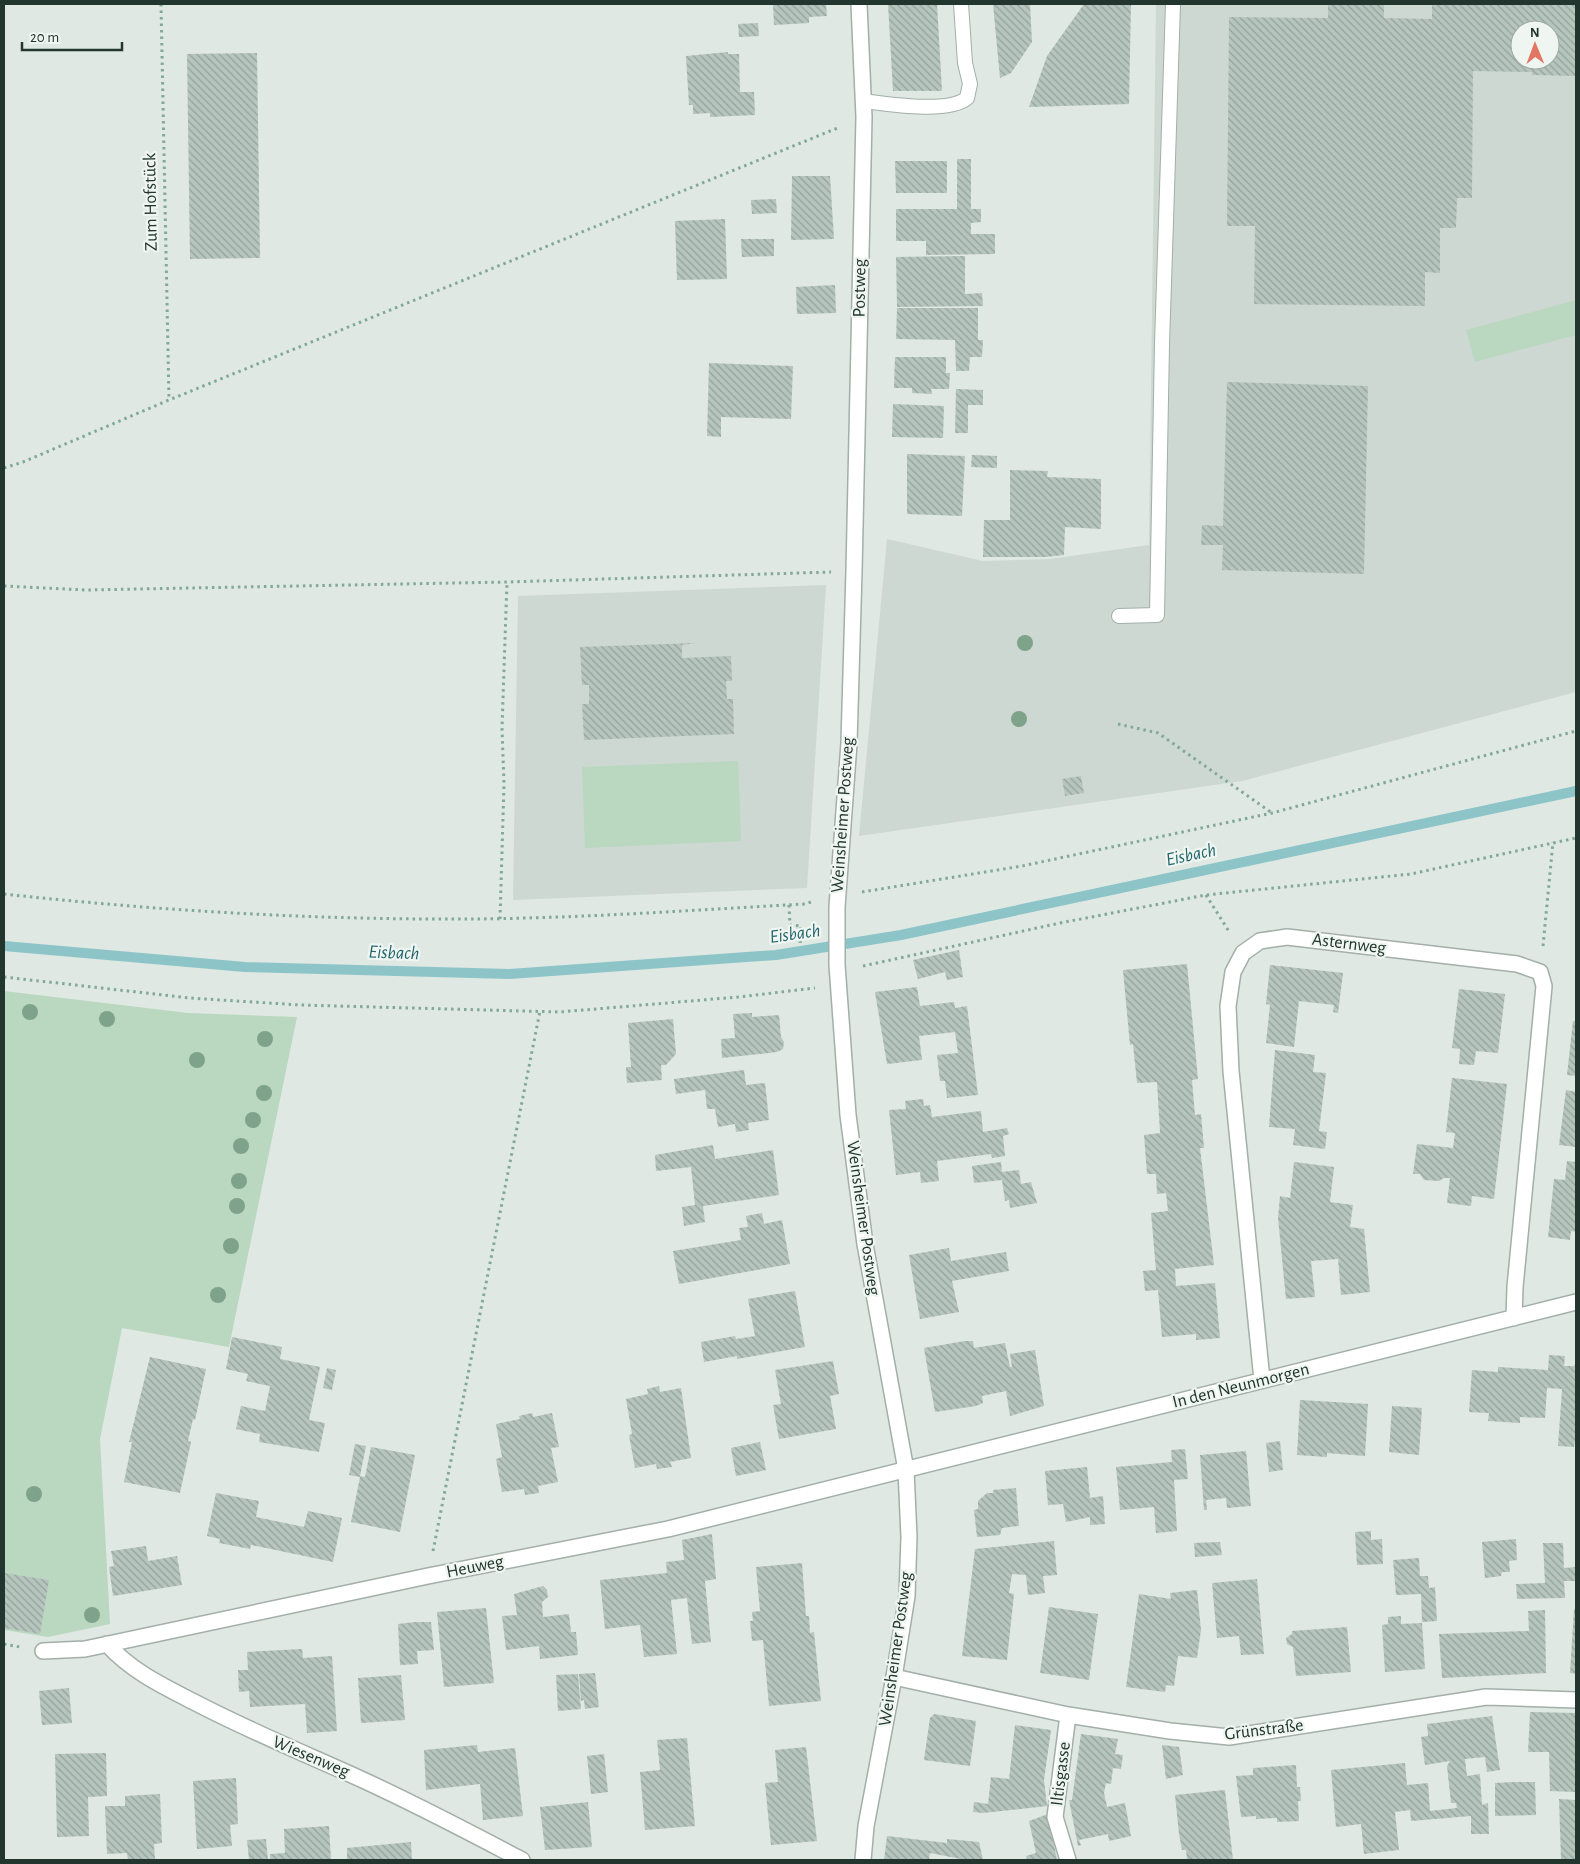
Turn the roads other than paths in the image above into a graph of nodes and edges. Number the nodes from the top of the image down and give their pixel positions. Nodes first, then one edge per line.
1 (859, 4) edge
2 (961, 4) edge
3 (1173, 4) edge
4 (863, 101) junction
5 (854, 571) joint
6 (1119, 616) dead end
7 (1576, 1302) edge
8 (1514, 1318) junction
9 (1262, 1380) junction
10 (906, 1470) junction
11 (106, 1644) junction
12 (43, 1651) dead end
13 (894, 1677) junction
14 (1576, 1700) edge
15 (1068, 1715) junction
16 (522, 1860) edge
17 (863, 1860) edge
18 (1068, 1860) edge

1 - 4 street, Postweg
2 - 4 lane
3 - 6 lane
4 - 5 street, Postweg
5 - 10 street, Weinsheimer Postweg
7 - 8 street, In den Neunmorgen
8 - 9 street, In den Neunmorgen
8 - 9 street, Asternweg
9 - 10 street, In den Neunmorgen
10 - 11 street, Heuweg
10 - 13 street, Weinsheimer Postweg
11 - 12 street, Heuweg
11 - 16 street, Wiesenweg
13 - 15 street, Grünstraße
13 - 17 street, Weinsheimer Postweg
14 - 15 street, Grünstraße
15 - 18 street, Iltisgasse

